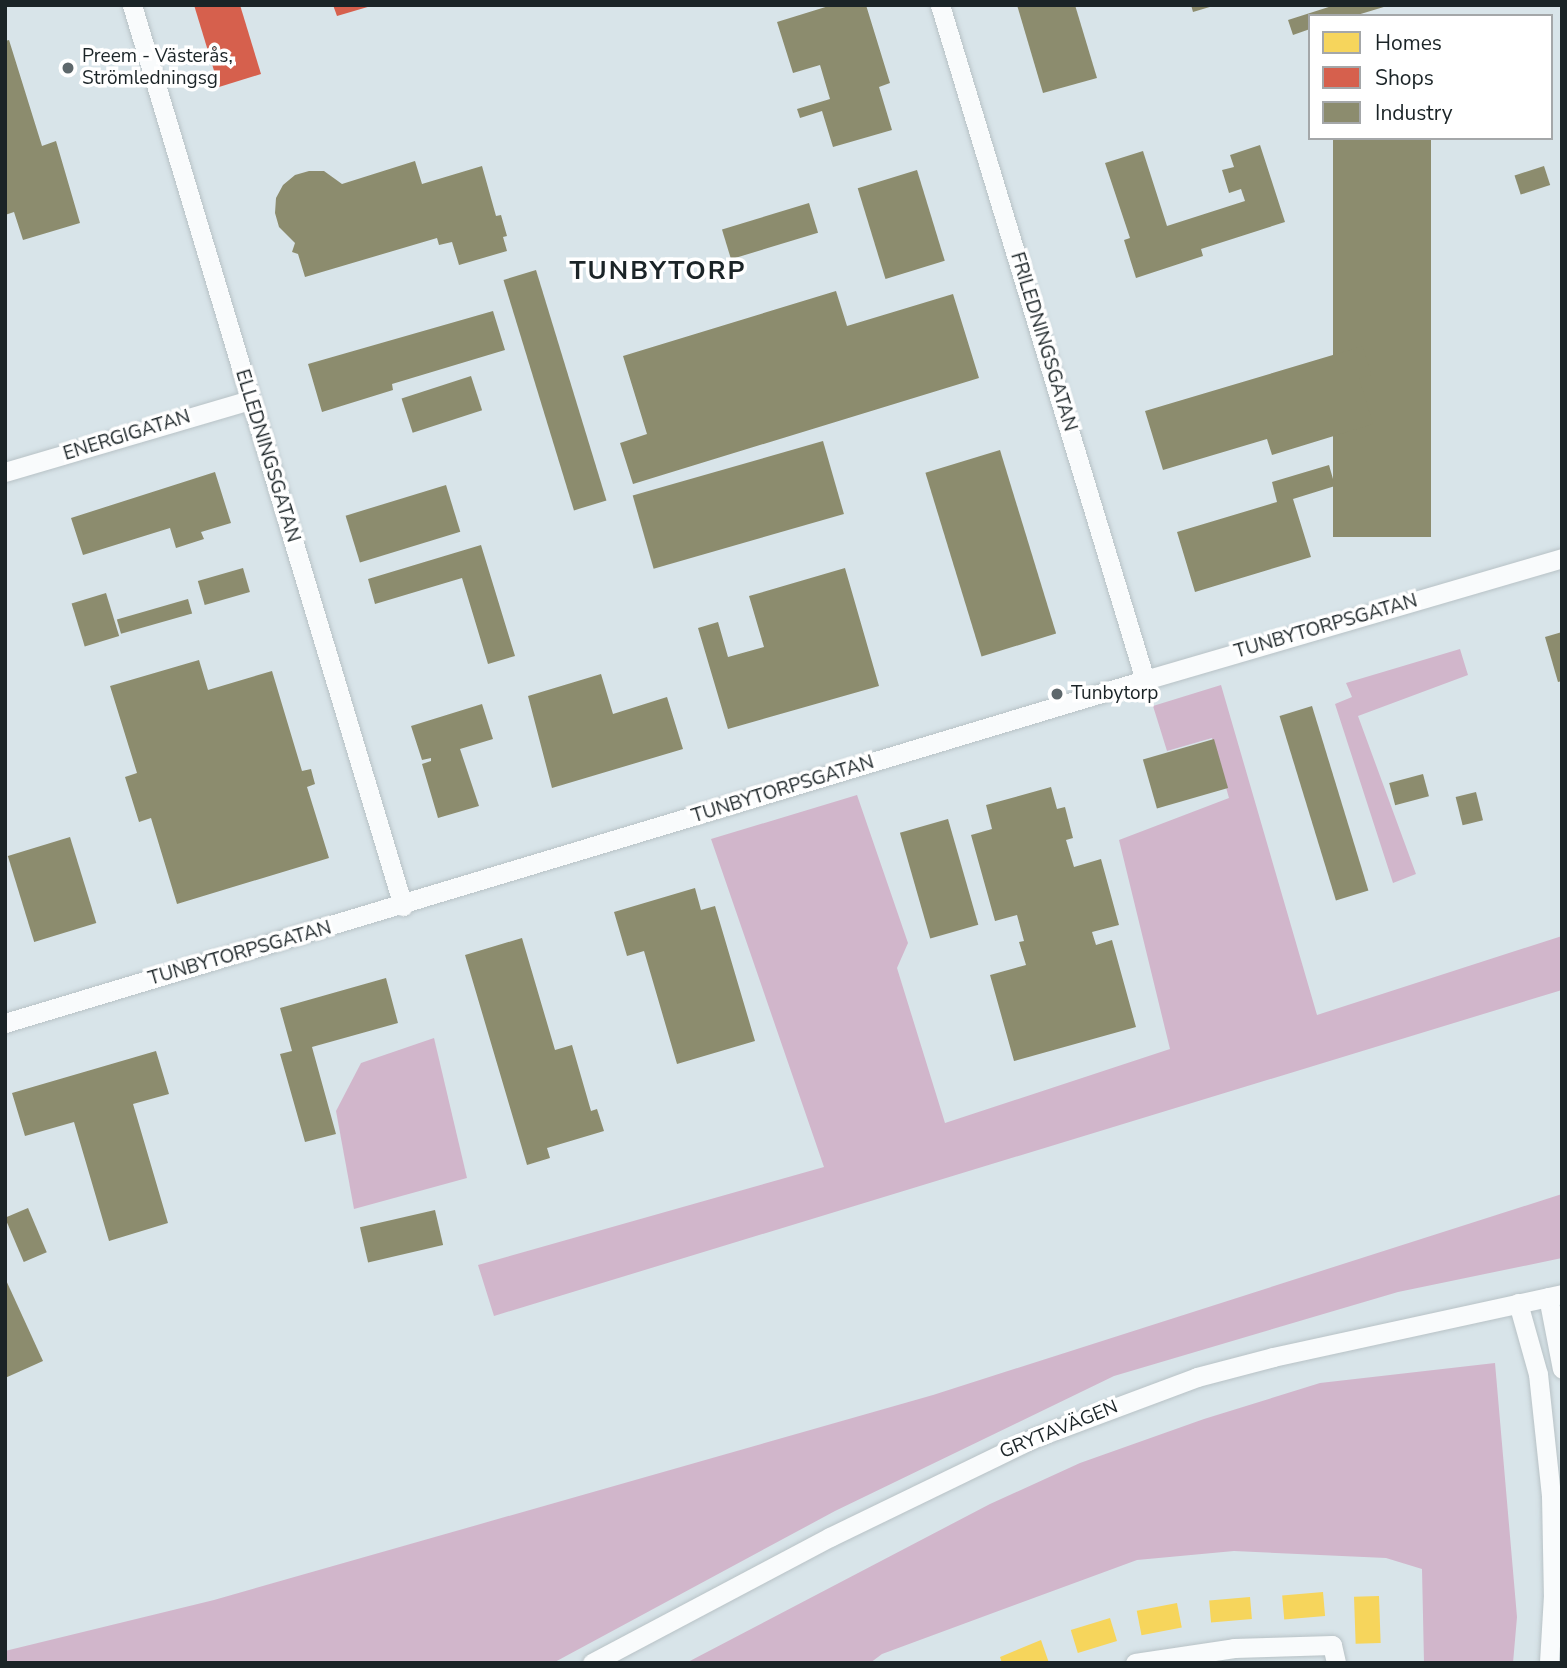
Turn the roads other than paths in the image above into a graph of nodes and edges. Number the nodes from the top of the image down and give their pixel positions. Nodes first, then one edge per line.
1 (132, 5) edge
2 (940, 5) edge
3 (250, 400) junction
4 (5, 472) edge
5 (1562, 558) edge
6 (1145, 680) junction
7 (403, 906) junction
8 (5, 1023) edge
9 (1555, 1295) edge
10 (1518, 1303) junction
11 (1562, 1369) edge
12 (592, 1663) edge
13 (1135, 1663) edge
14 (1336, 1663) edge
15 (1549, 1663) edge

1 - 3 street, ELLEDNINGSGATAN
2 - 6 street, FRILEDNINGSGATAN
3 - 4 street, ENERGIGATAN
3 - 7 street, ELLEDNINGSGATAN
5 - 6 street, TUNBYTORPSGATAN
6 - 7 street, TUNBYTORPSGATAN
7 - 8 street, TUNBYTORPSGATAN
9 - 10 street, GRYTAVÄGEN
9 - 11 street
10 - 12 street, GRYTAVÄGEN
10 - 15 street
13 - 14 street

